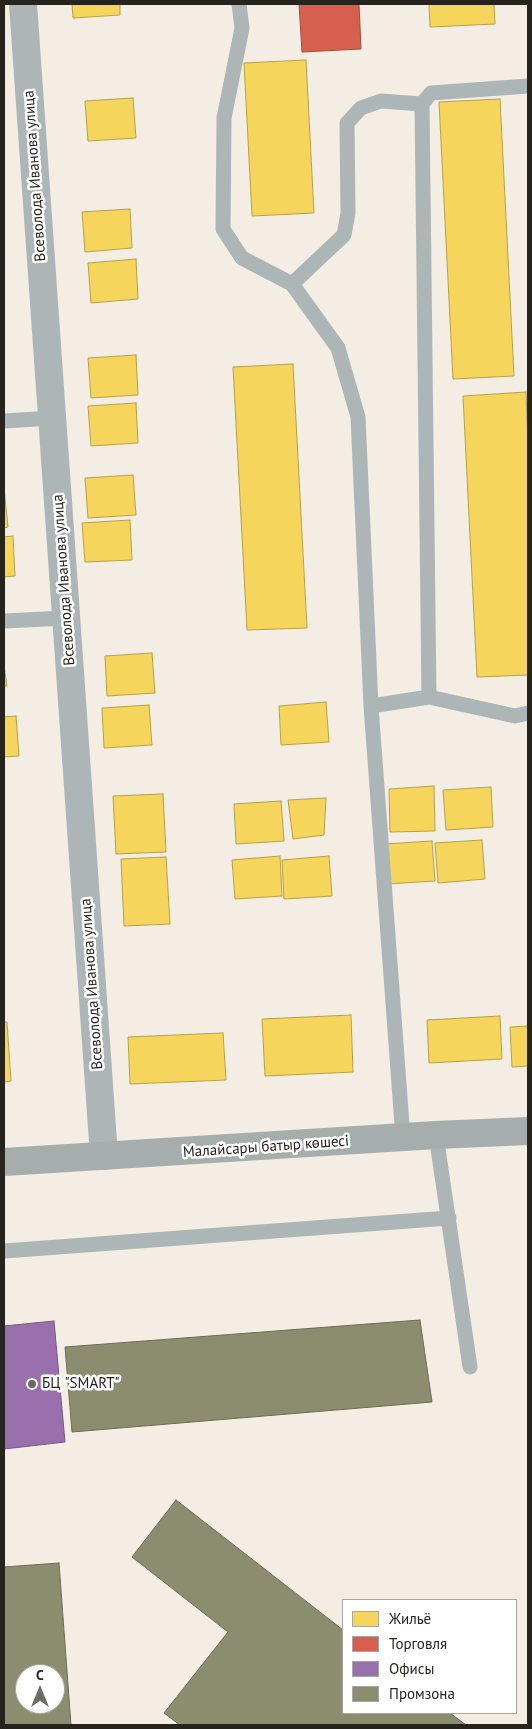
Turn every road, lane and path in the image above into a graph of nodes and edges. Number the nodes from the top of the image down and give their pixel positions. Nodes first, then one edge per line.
1 (23, 4) edge
2 (239, 4) edge
3 (528, 86) edge
4 (422, 104) junction
5 (292, 284) junction
6 (53, 418) junction
7 (4, 420) edge
8 (66, 618) junction
9 (4, 621) edge
10 (429, 697) junction
11 (371, 706) junction
12 (528, 713) edge
13 (528, 1132) edge
14 (436, 1135) junction
15 (403, 1138) junction
16 (104, 1156) junction
17 (4, 1162) edge
18 (449, 1218) junction
19 (4, 1252) edge
20 (470, 1367) dead end

1 - 6 street, Всеволода Иванова улица
2 - 5 lane
3 - 4 lane
4 - 5 lane
4 - 10 lane
5 - 11 lane
6 - 7 lane
6 - 8 street, Всеволода Иванова улица
8 - 9 lane
8 - 16 street, Всеволода Иванова улица
10 - 11 lane
10 - 12 lane
11 - 15 lane
13 - 14 main road, Малайсары батыр көшесі
14 - 15 main road, Малайсары батыр көшесі
14 - 18 lane
15 - 16 main road, Малайсары батыр көшесі
16 - 17 main road, Малайсары батыр көшесі
18 - 19 lane
18 - 20 lane

